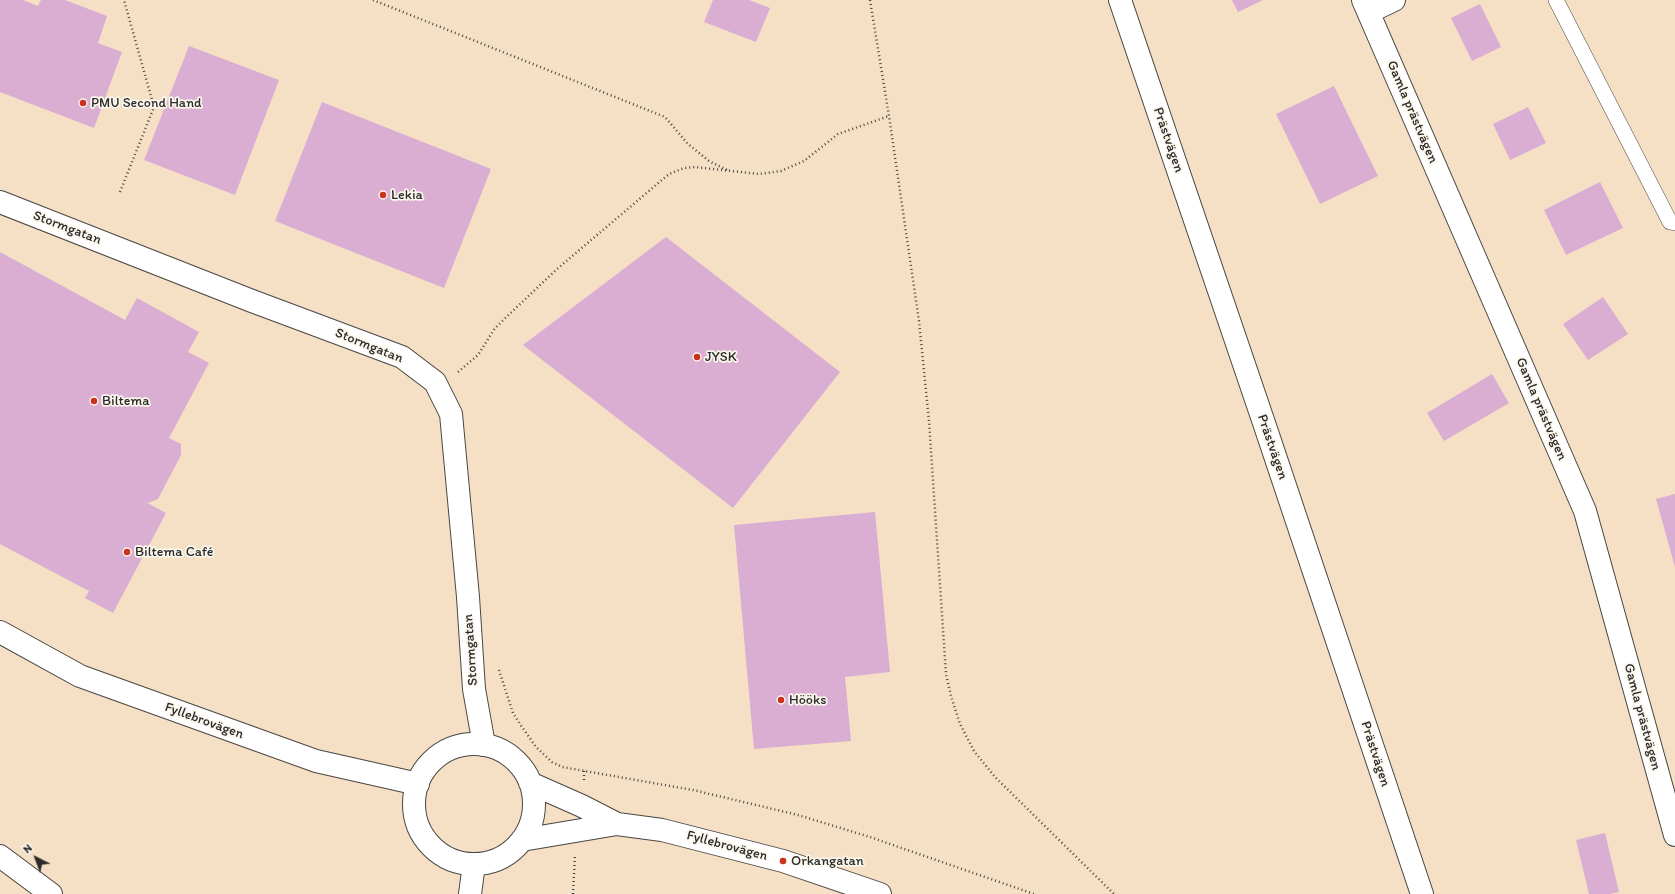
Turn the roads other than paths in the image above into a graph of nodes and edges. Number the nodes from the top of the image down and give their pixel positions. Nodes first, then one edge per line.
1 (1120, 0) edge
2 (1394, 0) edge
3 (1556, 0) edge
4 (1366, 6) edge
5 (0, 202) edge
6 (1675, 223) edge
7 (0, 632) edge
8 (484, 745) junction
9 (530, 783) junction
10 (418, 784) junction
11 (617, 824) junction
12 (1675, 835) edge
13 (522, 840) junction
14 (0, 856) edge
15 (474, 864) junction
16 (51, 894) edge
17 (470, 894) edge
18 (880, 894) edge
19 (1422, 894) edge

1 - 19 main road, Prästvägen
2 - 4 main road
3 - 6 lane
4 - 12 main road, Gamla prästvägen
5 - 8 main road, Stormgatan
7 - 10 main road, Fyllebrovägen
8 - 9 main road
8 - 10 main road
9 - 11 main road, Fyllebrovägen
9 - 13 main road
10 - 15 main road
11 - 13 main road, Fyllebrovägen
11 - 18 main road, Fyllebrovägen
13 - 15 main road
14 - 16 main road
15 - 17 main road

